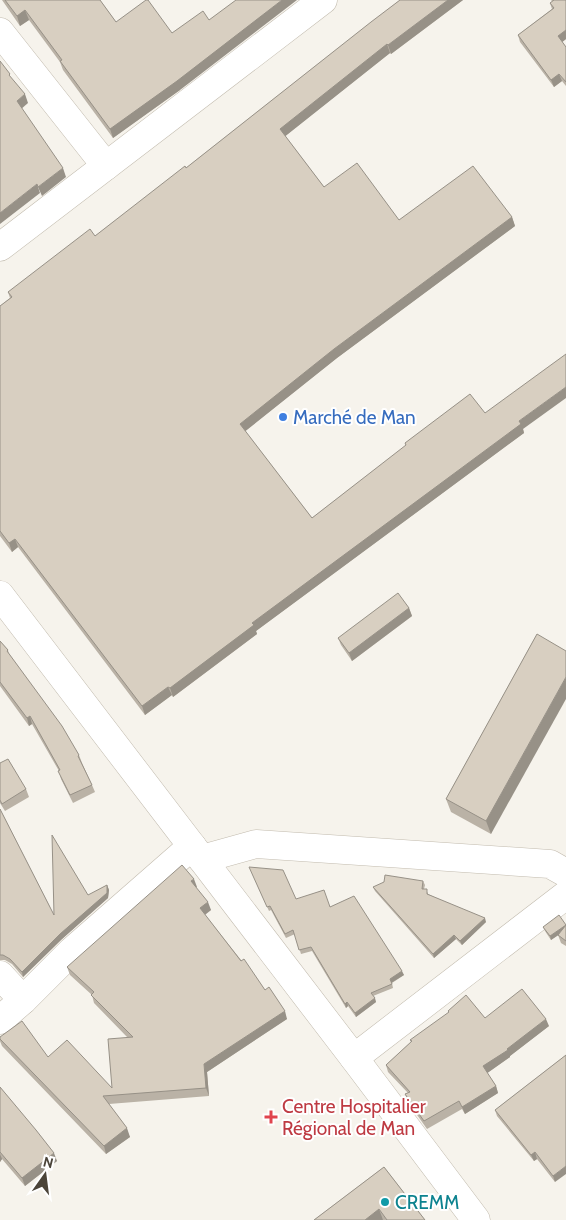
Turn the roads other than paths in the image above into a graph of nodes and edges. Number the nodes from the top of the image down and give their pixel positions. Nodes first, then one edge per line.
1 (323, 0) edge
2 (0, 32) edge
3 (106, 166) junction
4 (0, 247) edge
5 (0, 595) edge
6 (197, 852) junction
7 (566, 873) edge
8 (566, 895) edge
9 (0, 975) edge
10 (23, 1000) junction
11 (0, 1020) edge
12 (354, 1058) junction
13 (476, 1220) edge

1 - 3 street
2 - 3 street
3 - 4 street
5 - 6 street
6 - 7 street
6 - 10 street
6 - 12 street
8 - 12 street
9 - 10 street
10 - 11 street
12 - 13 street

